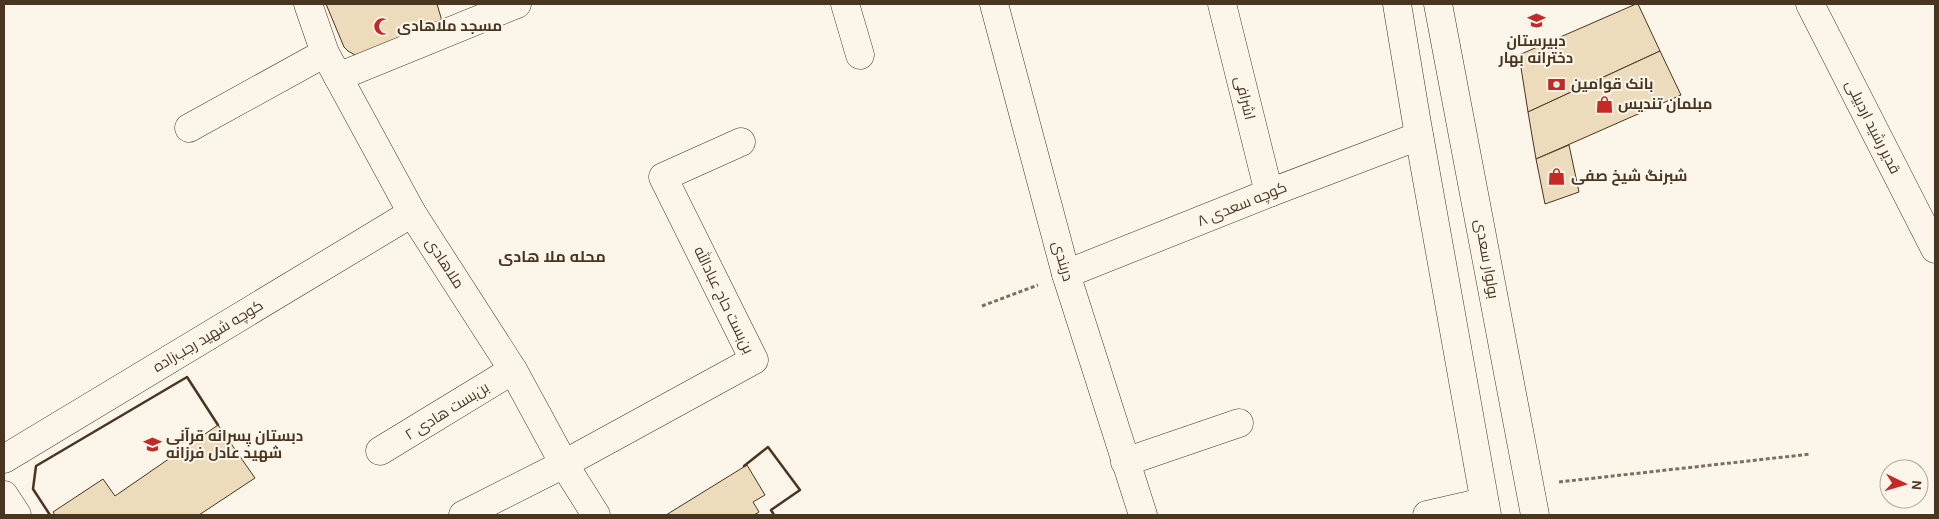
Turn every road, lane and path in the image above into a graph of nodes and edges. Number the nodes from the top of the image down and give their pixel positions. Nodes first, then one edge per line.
1 (308, 4) edge
2 (518, 4) edge
3 (845, 4) edge
4 (994, 4) edge
5 (1222, 4) edge
6 (1386, 4) edge
7 (1397, 4) edge
8 (1438, 4) edge
9 (1449, 4) edge
10 (1810, 4) edge
11 (325, 53) junction
12 (860, 54) dead end
13 (338, 77) junction
14 (1460, 114) junction
15 (1417, 127) junction
16 (189, 128) dead end
17 (741, 142) dead end
18 (1269, 193) junction
19 (412, 213) junction
20 (1935, 249) edge
21 (1066, 274) junction
22 (982, 306) dead end
23 (513, 370) junction
24 (1239, 423) dead end
25 (380, 452) dead end
26 (1811, 454) dead end
27 (4, 459) edge
28 (1125, 462) junction
29 (564, 464) junction
30 (1528, 485) junction
31 (4, 495) edge
32 (1486, 508) edge
33 (17, 515) edge
34 (463, 515) edge
35 (596, 515) edge
36 (1144, 515) edge
37 (1427, 515) edge
38 (1535, 515) edge

1 - 11 street, ملاهادی
2 - 13 street
3 - 12 street
4 - 21 street, دربندی
5 - 18 street, اشرافی
6 - 15 street
7 - 15 street
8 - 14 street, بولوار سعدی
9 - 14 street
10 - 20 street, قدیر رشید اردبیلی
11 - 13 street, ملاهادی
11 - 16 street
13 - 19 street, ملاهادی
14 - 30 street, بولوار سعدی
15 - 18 street, کوچه سعدی ۸
15 - 32 street
17 - 29 street, بن‌بست حاج عبادالله
18 - 21 street, کوچه سعدی ۸
19 - 23 street, ملاهادی
19 - 27 street, کوچه شهید رجب‌زاده
21 - 22 path
21 - 28 street, دربندی
23 - 25 street, بن‌بست هادی ۲
23 - 29 street, ملاهادی
24 - 28 street
26 - 30 path
28 - 36 street, دربندی
29 - 34 street
29 - 35 street, ملاهادی
30 - 38 street, بولوار سعدی
31 - 33 street
32 - 37 street

